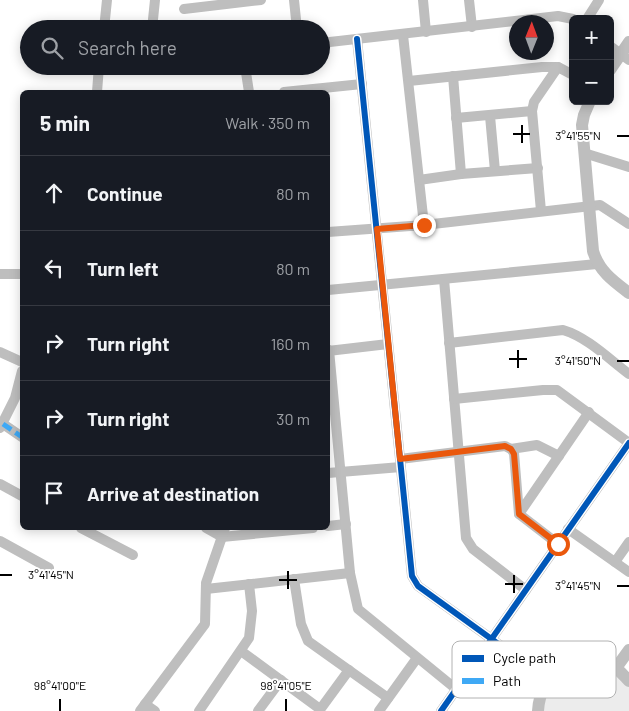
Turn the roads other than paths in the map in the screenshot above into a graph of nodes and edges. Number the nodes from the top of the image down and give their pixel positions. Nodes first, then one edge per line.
1 (107, 0) edge
2 (155, 0) edge
3 (261, 0) edge
4 (294, 0) edge
5 (423, 0) edge
6 (469, 0) edge
7 (600, 0) edge
8 (247, 1) edge
9 (207, 3) edge
10 (184, 9) dead end
11 (590, 15) edge
12 (569, 18) edge
13 (105, 20) edge
14 (153, 20) edge
15 (296, 20) edge
16 (472, 27) junction
17 (426, 32) junction
18 (403, 35) junction
19 (357, 39) junction
20 (330, 42) edge
21 (629, 42) edge
22 (614, 49) edge
23 (625, 58) edge
24 (558, 67) junction
25 (614, 67) edge
26 (569, 73) edge
27 (98, 75) edge
28 (246, 75) edge
29 (453, 76) junction
30 (409, 81) junction
31 (362, 84) junction
32 (97, 90) edge
33 (249, 90) edge
34 (315, 90) edge
35 (588, 105) edge
36 (532, 111) junction
37 (490, 116) junction
38 (456, 118) junction
39 (584, 153) junction
40 (629, 167) edge
41 (538, 168) junction
42 (495, 171) junction
43 (461, 174) junction
44 (419, 180) junction
45 (588, 206) junction
46 (541, 211) junction
47 (629, 224) edge
48 (424, 225) junction
49 (377, 229) junction
50 (330, 232) edge
51 (597, 264) junction
52 (0, 274) edge
53 (20, 274) edge
54 (444, 279) junction
55 (383, 285) junction
56 (330, 290) edge
57 (629, 293) edge
58 (449, 343) junction
59 (388, 344) junction
60 (330, 351) edge
61 (0, 352) edge
62 (20, 362) edge
63 (629, 374) edge
64 (20, 379) edge
65 (330, 385) edge
66 (454, 400) junction
67 (331, 402) edge
68 (589, 412) junction
69 (1, 426) edge
70 (20, 436) edge
71 (629, 443) edge
72 (511, 449) junction
73 (458, 452) junction
74 (558, 456) junction
75 (400, 463) junction
76 (341, 472) junction
77 (330, 473) edge
78 (0, 484) edge
79 (20, 495) edge
80 (519, 514) junction
81 (346, 524) junction
82 (330, 526) edge
83 (568, 529) junction
84 (85, 530) edge
85 (268, 530) edge
86 (224, 532) edge
87 (0, 541) edge
88 (629, 542) edge
89 (558, 544) junction
90 (133, 555) dead end
91 (615, 562) junction
92 (49, 568) dead end
93 (629, 572) edge
94 (350, 573) junction
95 (294, 579) junction
96 (249, 584) junction
97 (206, 589) junction
98 (526, 590) junction
99 (491, 639) junction
100 (494, 641) edge
101 (629, 650) edge
102 (241, 651) junction
103 (417, 658) junction
104 (616, 668) joint
105 (349, 670) junction
106 (281, 680) junction
107 (629, 681) edge
108 (452, 686) edge
109 (452, 695) edge
110 (388, 698) junction
111 (539, 698) edge
112 (142, 707) edge
113 (320, 710) edge
114 (155, 711) edge
115 (199, 711) edge
116 (258, 711) edge
117 (379, 711) edge
118 (441, 711) edge
119 (538, 711) edge

1 - 13 street
2 - 14 street
3 - 8 street
4 - 15 street
5 - 17 street
6 - 16 street
7 - 11 street
8 - 9 street
9 - 10 street
12 - 16 street
16 - 17 street
17 - 18 street
18 - 19 street
18 - 30 street
19 - 20 street
19 - 31 street
21 - 23 street
22 - 23 street
23 - 25 street
24 - 26 street
24 - 29 street
24 - 36 street
27 - 32 street
28 - 33 street
29 - 30 street
29 - 38 street
30 - 44 street
31 - 34 street
31 - 49 street
35 - 39 street
36 - 37 street
36 - 41 street
37 - 38 street
37 - 42 street
38 - 43 street
39 - 40 street
39 - 45 street
41 - 42 street
41 - 46 street
42 - 43 street
43 - 44 street
44 - 48 street
45 - 46 street
45 - 47 street
45 - 51 street
46 - 48 street
48 - 49 street
49 - 50 street
49 - 55 street
51 - 54 street
51 - 57 street
52 - 53 street
54 - 55 street
54 - 58 street
55 - 56 street
55 - 59 street
58 - 63 street
58 - 66 street
59 - 60 street
59 - 75 street
61 - 62 street
64 - 69 street
65 - 67 street
66 - 68 street
66 - 73 street
67 - 76 street
68 - 71 street
68 - 74 street
69 - 70 street
71 - 83 street
72 - 73 street
72 - 74 street
72 - 80 street
73 - 75 street
73 - 98 street
74 - 80 street
75 - 76 street
75 - 99 street
76 - 77 street
76 - 81 street
78 - 79 street
80 - 89 street
81 - 82 street
81 - 94 street
83 - 89 street
83 - 91 street
84 - 90 street
85 - 86 street
86 - 97 street
87 - 92 street
88 - 91 street
89 - 98 street
91 - 93 street
94 - 95 street
94 - 103 street
95 - 96 street
95 - 105 street
96 - 97 street
96 - 102 street
97 - 112 street
98 - 99 street
99 - 100 street
101 - 104 street
102 - 106 street
102 - 115 street
103 - 108 street
103 - 110 street
104 - 107 street
105 - 110 street
105 - 113 street
106 - 113 street
106 - 116 street
109 - 118 street
110 - 117 street
111 - 119 street
112 - 114 street

